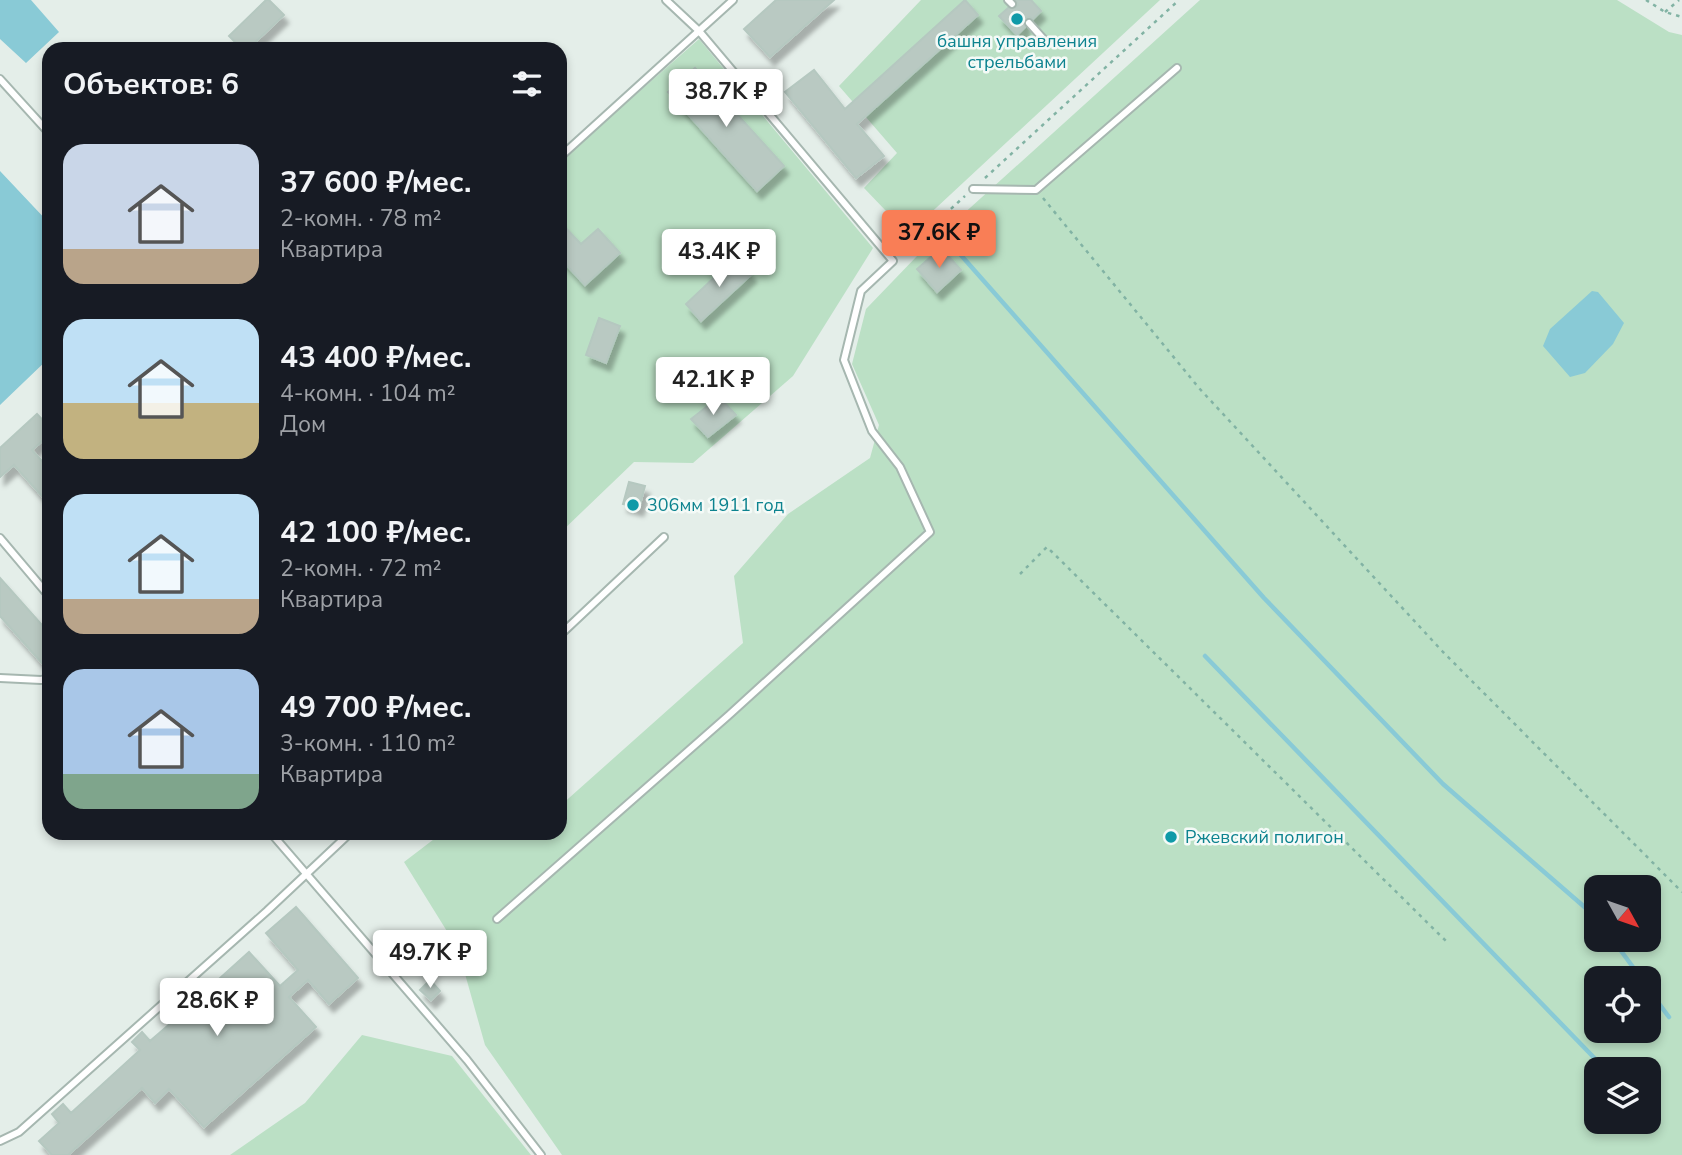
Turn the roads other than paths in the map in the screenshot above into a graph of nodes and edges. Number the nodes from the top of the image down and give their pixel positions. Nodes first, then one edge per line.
1 (666, 0) edge
2 (733, 0) edge
3 (1029, 23) dead end
4 (699, 31) junction
5 (1047, 43) dead end
6 (1177, 68) dead end
7 (0, 79) edge
8 (42, 125) edge
9 (567, 151) edge
10 (973, 189) road end
11 (664, 537) dead end
12 (0, 538) edge
13 (42, 588) edge
14 (567, 628) edge
15 (0, 678) edge
16 (42, 680) edge
17 (277, 840) edge
18 (343, 840) edge
19 (307, 874) junction
20 (497, 919) dead end
21 (0, 1141) edge
22 (541, 1155) edge

1 - 4 lane
2 - 4 lane
3 - 5 lane
4 - 9 lane
4 - 20 lane
6 - 10 lane
7 - 8 lane
11 - 14 lane
12 - 13 lane
15 - 16 lane
17 - 19 lane
18 - 19 lane
19 - 21 lane
19 - 22 lane

